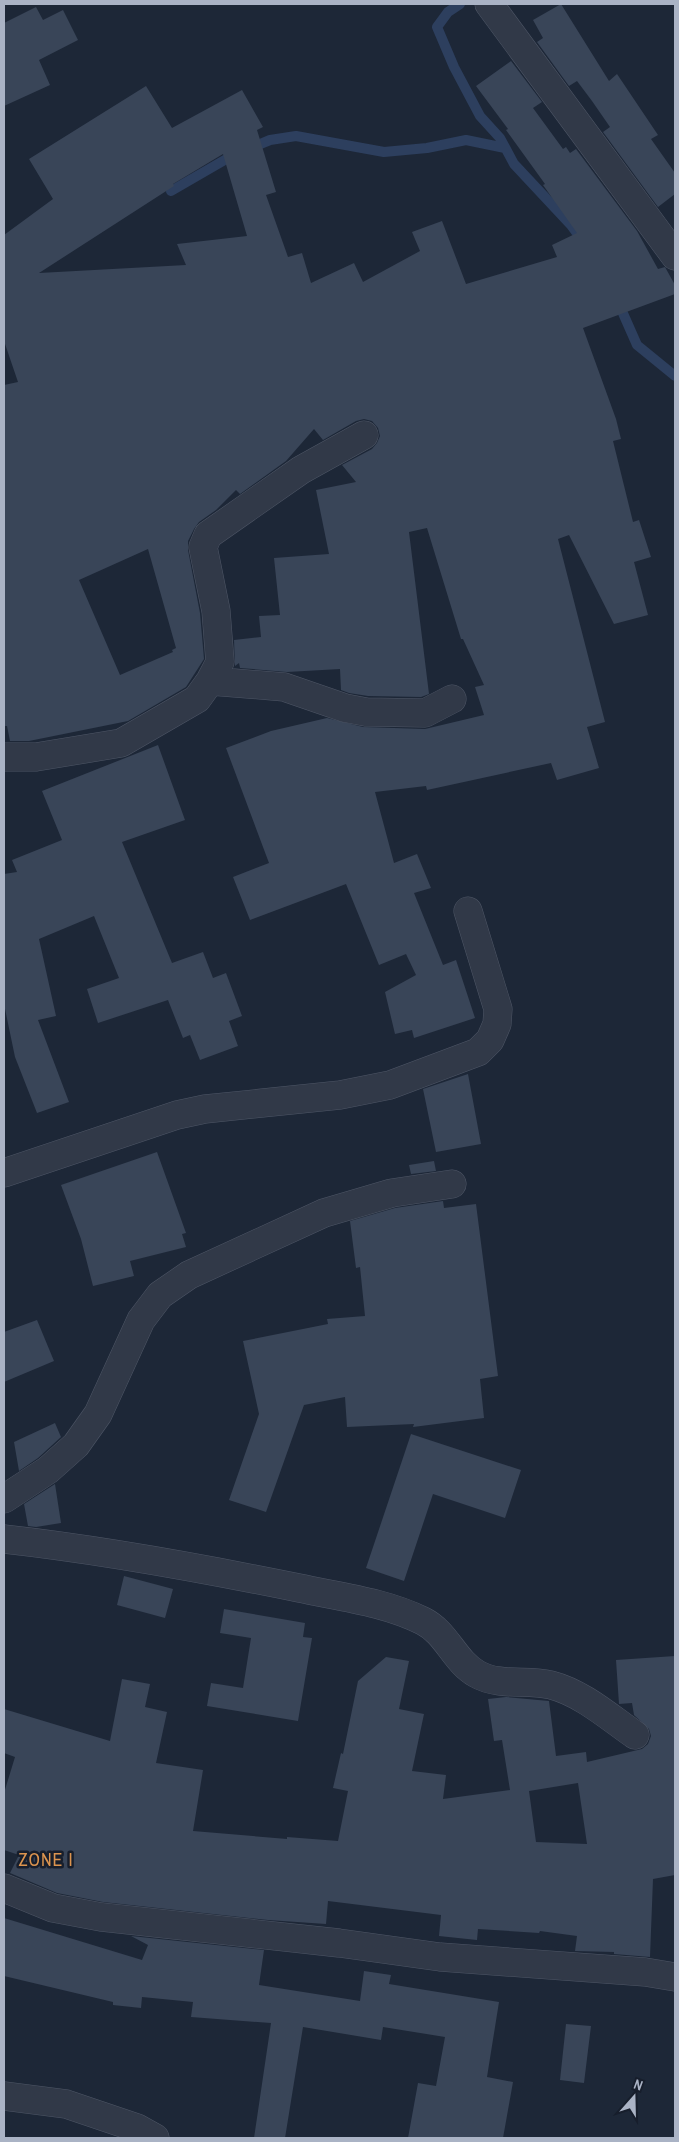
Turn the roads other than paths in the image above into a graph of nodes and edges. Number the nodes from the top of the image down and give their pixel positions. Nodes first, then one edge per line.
1 (489, 4) edge
2 (675, 256) edge
3 (364, 435) dead end
4 (210, 682) junction
5 (452, 700) dead end
6 (4, 757) edge
7 (468, 911) dead end
8 (4, 1174) edge
9 (452, 1184) dead end
10 (4, 1499) edge
11 (4, 1539) edge
12 (635, 1735) dead end
13 (4, 1888) edge
14 (675, 1976) edge
15 (4, 2096) edge
16 (155, 2138) edge

1 - 2 street
3 - 4 street
4 - 5 street
4 - 6 street
7 - 8 street
9 - 10 street
11 - 12 street
13 - 14 street
15 - 16 street

